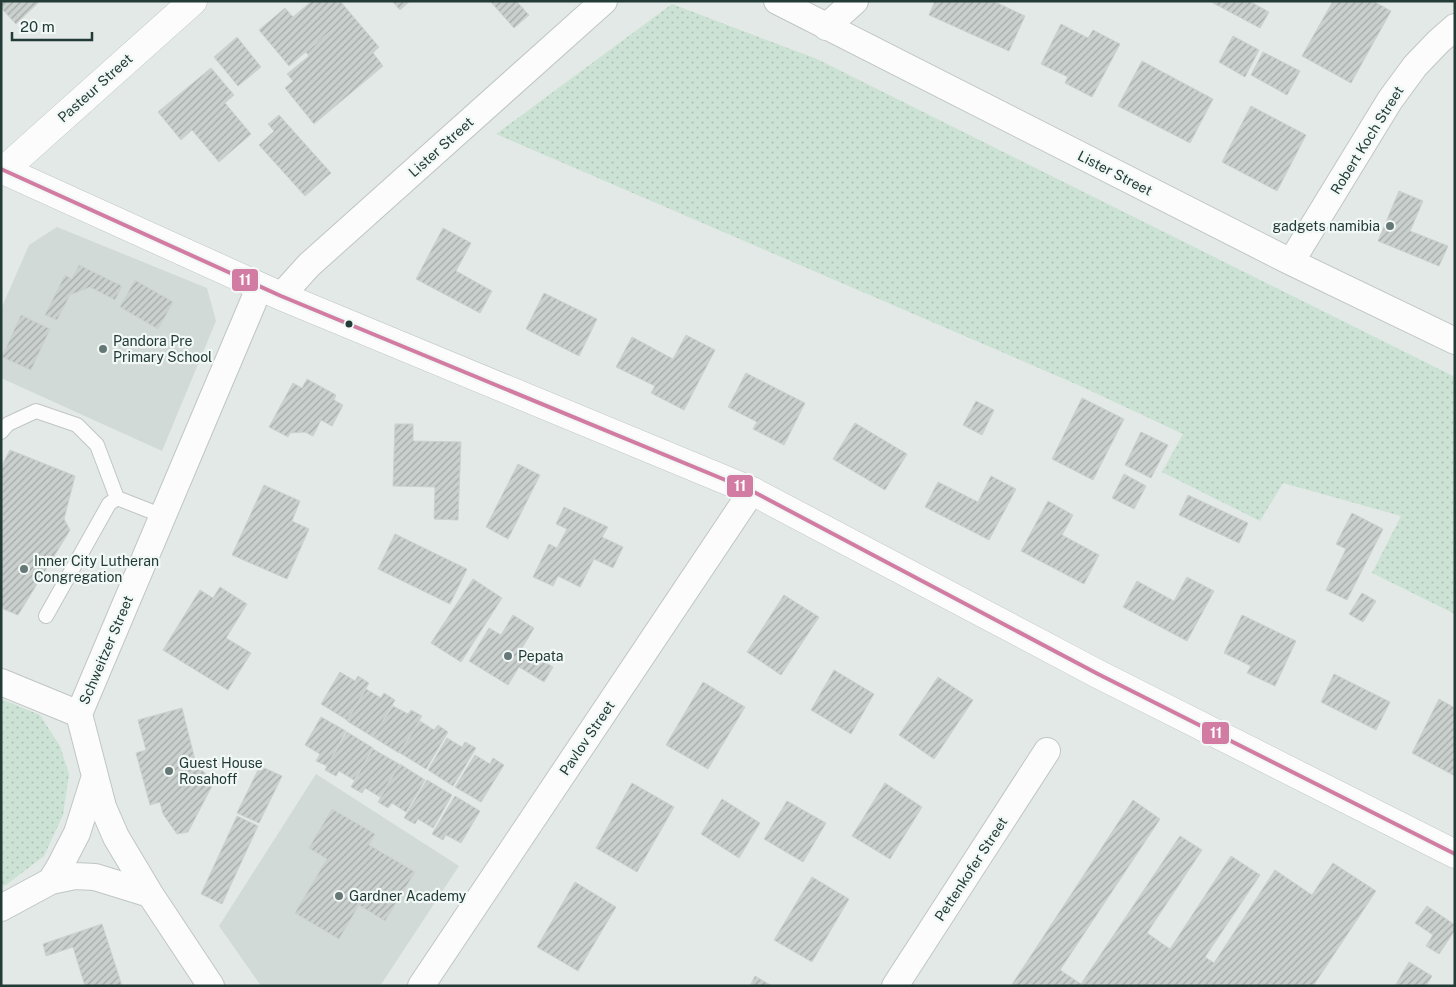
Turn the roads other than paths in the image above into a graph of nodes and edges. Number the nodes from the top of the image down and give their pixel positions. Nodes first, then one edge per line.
1 (192, 1) edge
2 (604, 1) edge
3 (777, 1) edge
4 (855, 1) edge
5 (826, 27) junction
6 (1455, 27) edge
7 (2, 172) edge
8 (1290, 262) junction
9 (270, 291) junction
10 (1455, 341) edge
11 (1, 432) edge
12 (752, 491) junction
13 (117, 498) junction
14 (163, 516) junction
15 (46, 616) dead end
16 (1, 682) edge
17 (79, 714) junction
18 (1047, 751) dead end
19 (95, 776) junction
20 (1455, 854) edge
21 (51, 882) junction
22 (150, 894) junction
23 (1, 908) edge
24 (211, 986) edge
25 (421, 986) edge
26 (895, 986) edge

1 - 7 street, Pasteur Street
2 - 9 street, Lister Street
3 - 5 street, Lister Street
4 - 5 street
5 - 8 street, Lister Street
6 - 8 street, Robert Koch Street
7 - 9 street
8 - 10 street, Lister Street
9 - 12 street
9 - 14 street, Schweitzer Street
11 - 13 lane
12 - 20 street
12 - 25 street, Pavlov Street
13 - 14 lane
13 - 15 lane
14 - 17 street, Schweitzer Street
16 - 17 street
17 - 19 street, Schweitzer Street
18 - 26 street, Pettenkofer Street
19 - 21 street
19 - 22 street, Schweitzer Street
21 - 22 street
21 - 23 street
22 - 24 street, Schweitzer Street

